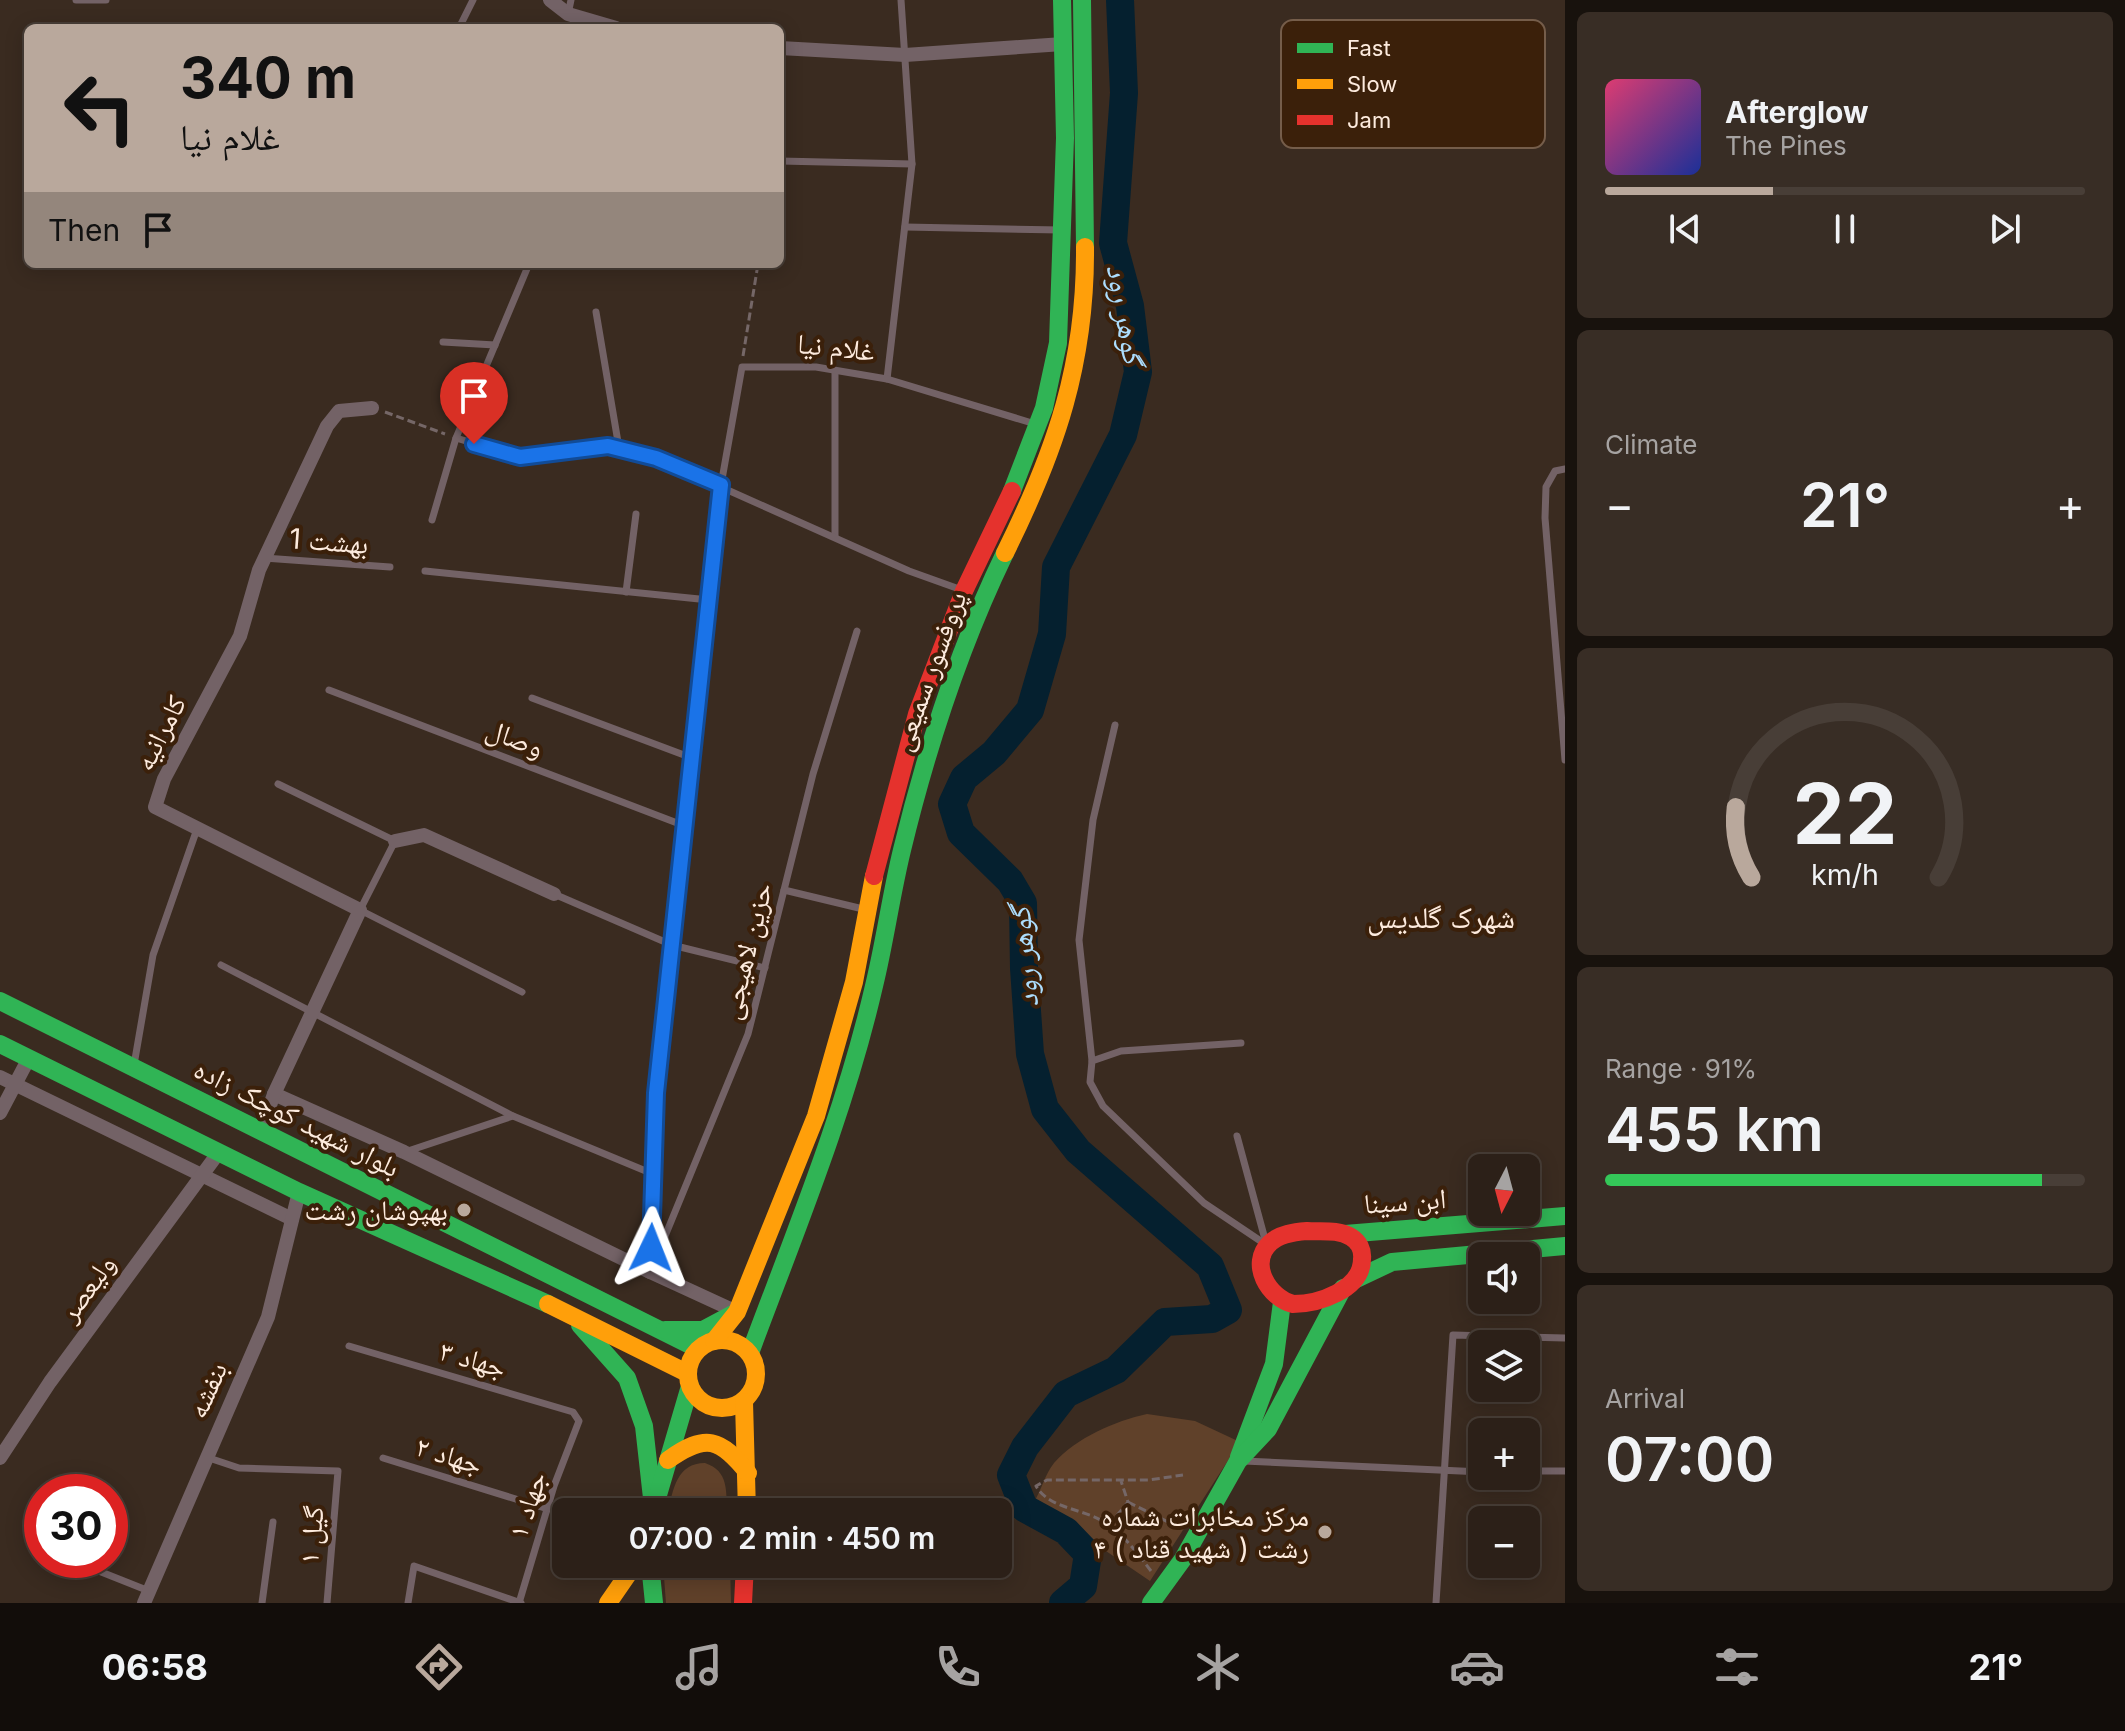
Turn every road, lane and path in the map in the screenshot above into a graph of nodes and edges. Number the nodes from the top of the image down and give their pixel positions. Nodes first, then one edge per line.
1 (76, 0) edge
2 (106, 0) edge
3 (473, 0) edge
4 (550, 0) edge
5 (901, 0) edge
6 (1062, 0) edge
7 (1082, 0) edge
8 (569, 7) edge
9 (461, 24) edge
10 (607, 24) edge
11 (1063, 44) junction
12 (784, 48) edge
13 (905, 55) junction
14 (784, 161) edge
15 (912, 164) junction
16 (905, 227) junction
17 (1064, 230) junction
18 (527, 268) edge
19 (757, 268) edge
20 (596, 312) dead end
21 (443, 342) dead end
22 (495, 345) junction
23 (742, 367) junction
24 (835, 371) junction
25 (887, 379) junction
26 (372, 408) joint
27 (1038, 425) junction
28 (456, 438) junction
29 (619, 448) junction
30 (1565, 469) edge
31 (721, 485) junction
32 (636, 514) dead end
33 (432, 520) dead end
34 (835, 537) junction
35 (264, 558) junction
36 (390, 567) dead end
37 (425, 571) dead end
38 (964, 591) junction
39 (626, 592) junction
40 (709, 600) junction
41 (857, 631) dead end
42 (329, 690) dead end
43 (532, 698) dead end
44 (1115, 725) dead end
45 (692, 758) junction
46 (1565, 760) edge
47 (278, 784) dead end
48 (685, 826) junction
49 (197, 829) junction
50 (395, 841) junction
51 (784, 890) junction
52 (554, 894) joint
53 (360, 910) junction
54 (867, 910) junction
55 (672, 945) junction
56 (221, 965) dead end
57 (765, 968) junction
58 (522, 992) dead end
59 (0, 1001) edge
60 (312, 1013) junction
61 (1241, 1043) dead end
62 (0, 1044) edge
63 (29, 1058) junction
64 (1092, 1061) junction
65 (134, 1067) junction
66 (0, 1077) edge
67 (15, 1085) junction
68 (274, 1094) junction
69 (0, 1113) edge
70 (513, 1116) junction
71 (261, 1131) junction
72 (1237, 1136) dead end
73 (219, 1152) junction
74 (404, 1152) junction
75 (203, 1174) junction
76 (653, 1174) junction
77 (299, 1192) junction
78 (1565, 1216) edge
79 (292, 1219) junction
80 (1345, 1234) junction
81 (1267, 1246) junction
82 (1565, 1246) edge
83 (650, 1272) junction
84 (1350, 1283) junction
85 (1282, 1302) junction
86 (737, 1312) junction
87 (569, 1314) junction
88 (660, 1330) junction
89 (1565, 1338) edge
90 (706, 1345) junction
91 (349, 1346) dead end
92 (750, 1353) junction
93 (688, 1380) junction
94 (744, 1402) junction
95 (579, 1421) joint
96 (206, 1457) junction
97 (0, 1458) edge
98 (383, 1458) dead end
99 (668, 1460) junction
100 (1238, 1461) junction
101 (1540, 1471) edge
102 (1565, 1471) edge
103 (1444, 1472) junction
104 (1468, 1472) edge
105 (748, 1473) junction
106 (1183, 1475) dead end
107 (1121, 1480) junction
108 (652, 1498) edge
109 (656, 1498) edge
110 (747, 1498) edge
111 (1128, 1502) junction
112 (548, 1509) junction
113 (273, 1522) dead end
114 (1109, 1525) junction
115 (1196, 1536) junction
116 (107, 1578) edge
117 (625, 1578) edge
118 (651, 1578) edge
119 (744, 1578) edge
120 (146, 1597) edge
121 (1157, 1598) edge
122 (262, 1603) edge
123 (327, 1603) edge
124 (408, 1603) edge
125 (520, 1603) edge
126 (608, 1603) edge
127 (654, 1603) edge
128 (743, 1603) edge
129 (1436, 1603) edge

1 - 2 lane
3 - 9 lane
4 - 8 street
5 - 13 lane
6 - 11 main road, پروفسور سمیعی
7 - 92 main road, پروفسور سمیعی
8 - 10 street
11 - 13 street
11 - 17 main road, پروفسور سمیعی
12 - 13 street
13 - 15 lane
14 - 15 lane
15 - 16 lane
16 - 17 lane
16 - 25 lane
17 - 27 main road, پروفسور سمیعی
18 - 22 lane
19 - 23 path
20 - 29 lane
21 - 22 lane
22 - 28 lane
23 - 24 lane, غلام نیا
23 - 31 lane
24 - 25 lane, غلام نیا
24 - 34 lane
25 - 27 lane, غلام نیا
26 - 28 path
26 - 35 street, کامرانیه
27 - 38 main road, پروفسور سمیعی
28 - 29 lane
28 - 33 lane
29 - 31 lane
30 - 46 lane
31 - 34 lane
31 - 40 street
32 - 39 lane
34 - 38 lane
35 - 36 lane, بهشت 1
35 - 49 street, کامرانیه
37 - 39 lane
38 - 54 main road, پروفسور سمیعی
39 - 40 lane
40 - 45 street
41 - 51 lane, حزین لاهیجی
42 - 48 lane, وصال
43 - 45 lane
44 - 64 lane
45 - 48 street
47 - 50 lane
48 - 55 street
49 - 53 street, کامرانیه
49 - 65 lane
50 - 52 street
50 - 53 lane
51 - 54 lane
51 - 57 lane, حزین لاهیجی
52 - 55 lane
53 - 58 lane
53 - 60 street
54 - 86 main road, پروفسور سمیعی
55 - 57 lane
55 - 76 street
56 - 60 lane
57 - 83 lane, حزین لاهیجی
59 - 65 main road, بلوار شهید کوچک زاده
60 - 68 street
60 - 70 lane
61 - 64 lane
62 - 63 main road
63 - 67 street
63 - 73 main road
64 - 81 lane
65 - 71 main road, بلوار شهید کوچک زاده
66 - 67 street
67 - 69 street
67 - 75 street
68 - 71 street
68 - 74 street
70 - 74 lane
70 - 76 lane
71 - 88 main road, بلوار شهید کوچک زاده
72 - 81 lane
73 - 75 street, ولیعصر
73 - 77 main road
74 - 83 street
75 - 79 street
75 - 97 street, ولیعصر
76 - 83 street
77 - 79 street, بنفشه
77 - 87 main road
78 - 80 main road, ابن سینا
79 - 96 street, بنفشه
80 - 81 main road
80 - 84 main road
81 - 85 main road
82 - 84 main road, ابن سینا
83 - 86 street
84 - 85 main road
84 - 100 main road
85 - 100 main road
86 - 88 main road
86 - 90 main road, پروفسور سمیعی
87 - 93 main road
87 - 108 main road
88 - 90 main road, بلوار شهید کوچک زاده
89 - 103 lane
90 - 92 main road
90 - 93 main road
91 - 95 lane, جهاد ۳
92 - 94 main road
93 - 94 main road
93 - 99 main road
94 - 105 main road
95 - 112 lane, جهاد ۱
96 - 120 street, بنفشه
96 - 123 lane, گیل ۱
98 - 112 lane, جهاد ۲
99 - 105 main road
99 - 109 main road
100 - 103 lane
100 - 115 main road
101 - 102 lane
103 - 104 lane
103 - 129 lane
105 - 110 main road
106 - 107 path
107 - 111 path
107 - 114 path
111 - 114 path
111 - 115 path
112 - 125 lane, جهاد ۱
113 - 122 lane
114 - 121 path
115 - 121 main road
116 - 120 lane
117 - 126 main road
118 - 127 main road
119 - 128 main road
124 - 125 lane

